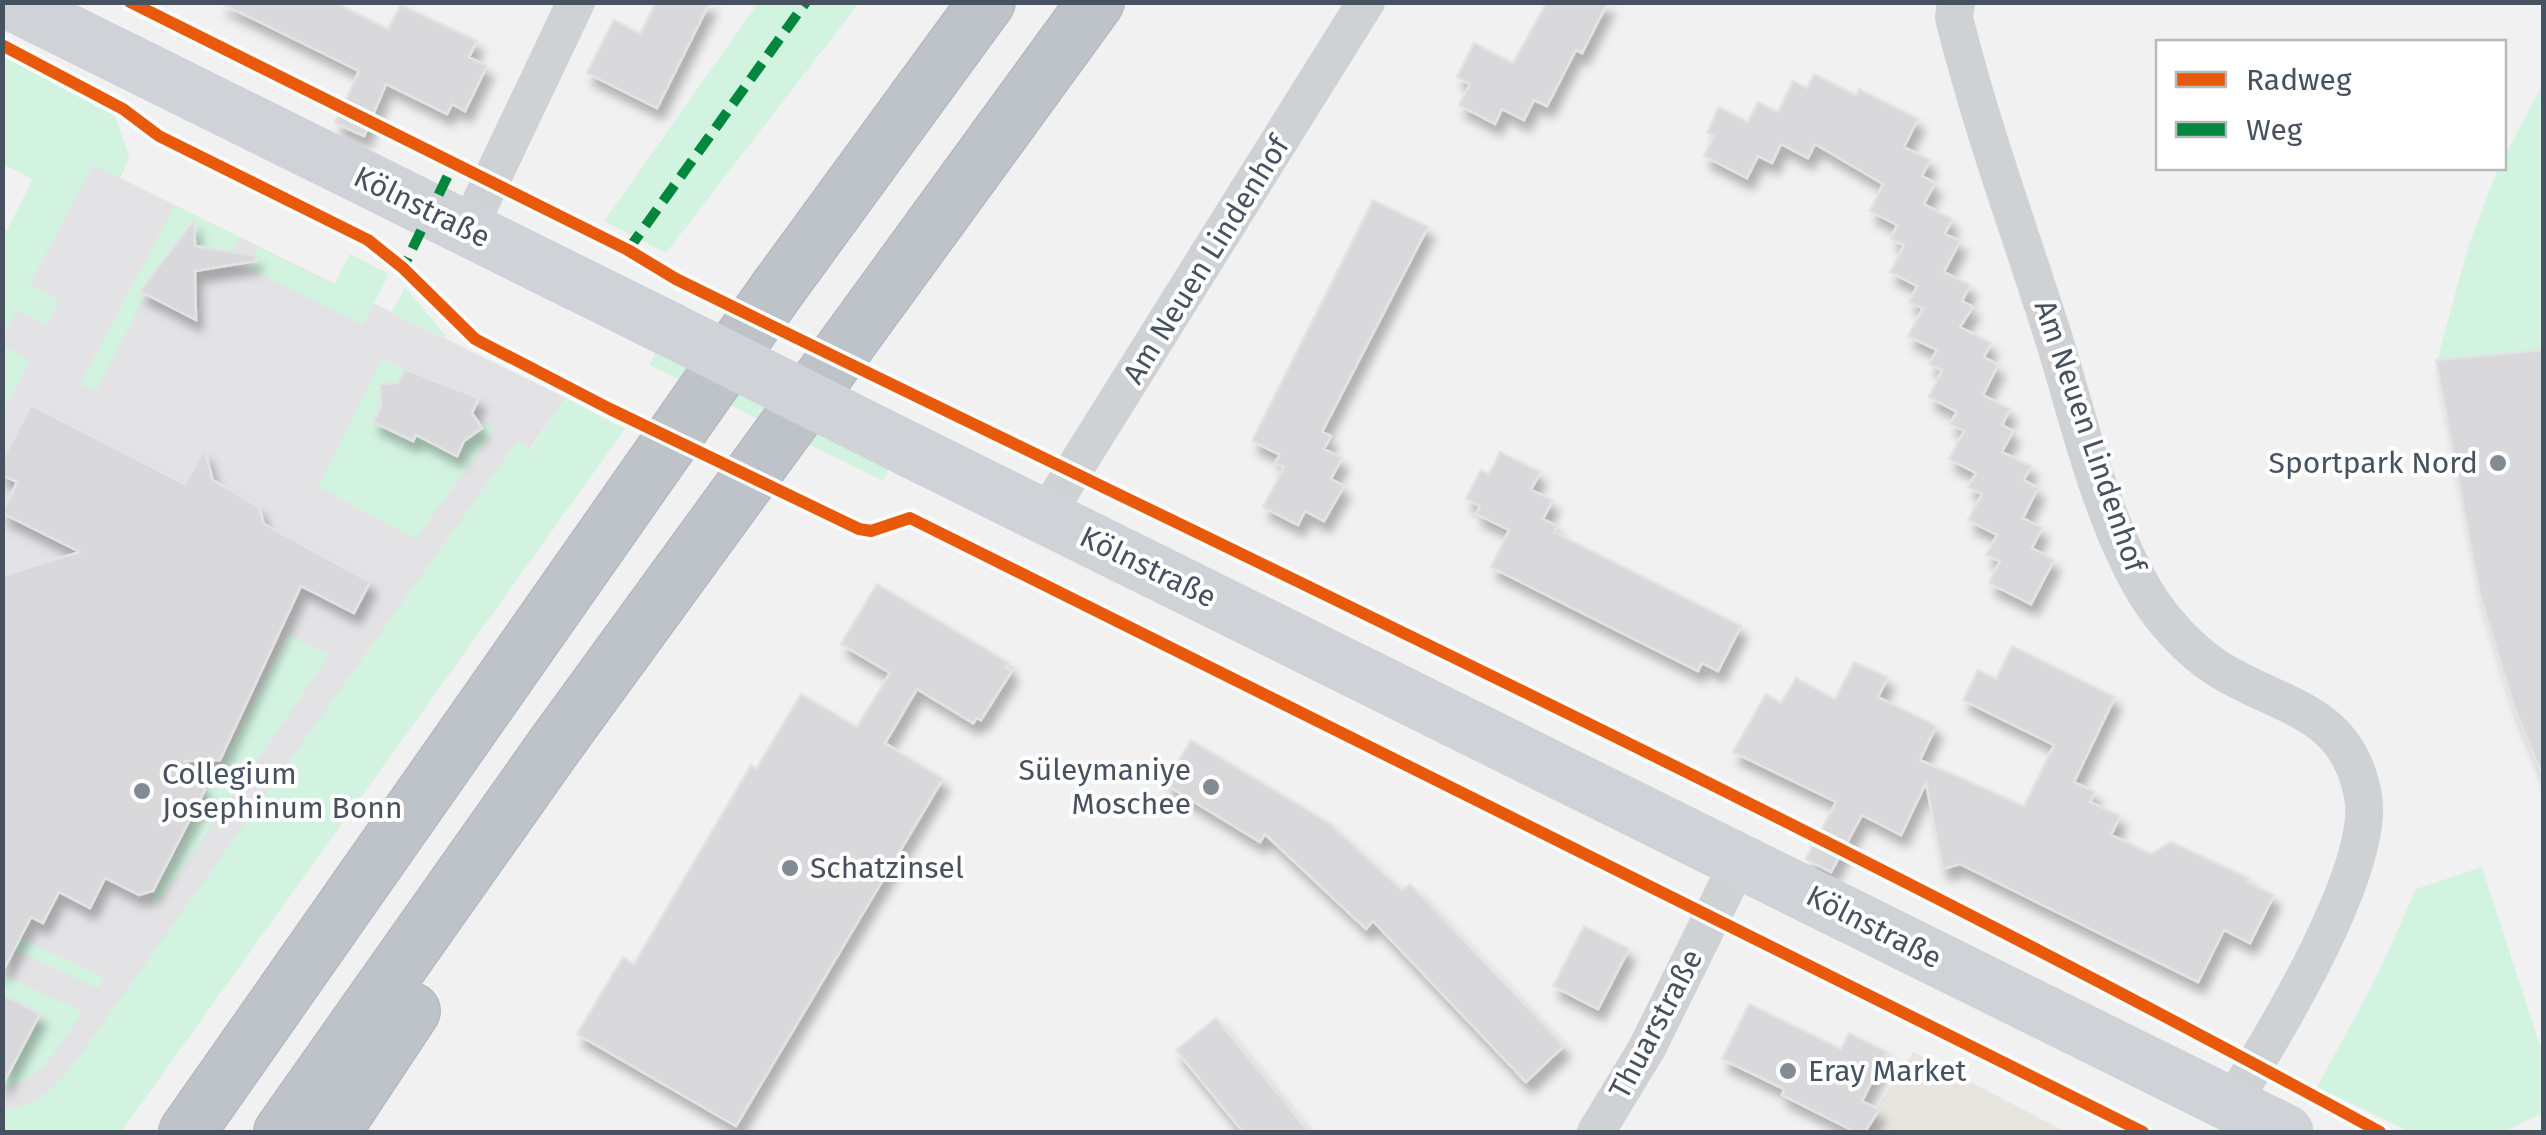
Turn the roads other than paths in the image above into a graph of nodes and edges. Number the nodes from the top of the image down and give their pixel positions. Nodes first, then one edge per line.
1 (9, 2) edge
2 (576, 2) edge
3 (988, 2) edge
4 (1096, 2) edge
5 (1366, 2) edge
6 (1956, 2) edge
7 (468, 229) junction
8 (1045, 516) junction
9 (668, 590) junction
10 (1740, 860) junction
11 (2231, 1104) junction
12 (187, 1132) edge
13 (282, 1132) edge
14 (332, 1132) edge
15 (1596, 1132) edge
16 (2286, 1132) edge

1 - 7 main road, Kölnstraße
2 - 7 street
3 - 12 highway
4 - 9 highway
5 - 8 street, Am Neuen Lindenhof
6 - 11 street, Am Neuen Lindenhof
7 - 8 main road, Kölnstraße, bridge
8 - 10 main road, Kölnstraße
9 - 13 highway
9 - 14 highway
10 - 11 main road, Kölnstraße
10 - 15 street, Thuarstraße
11 - 16 main road, Kölnstraße

